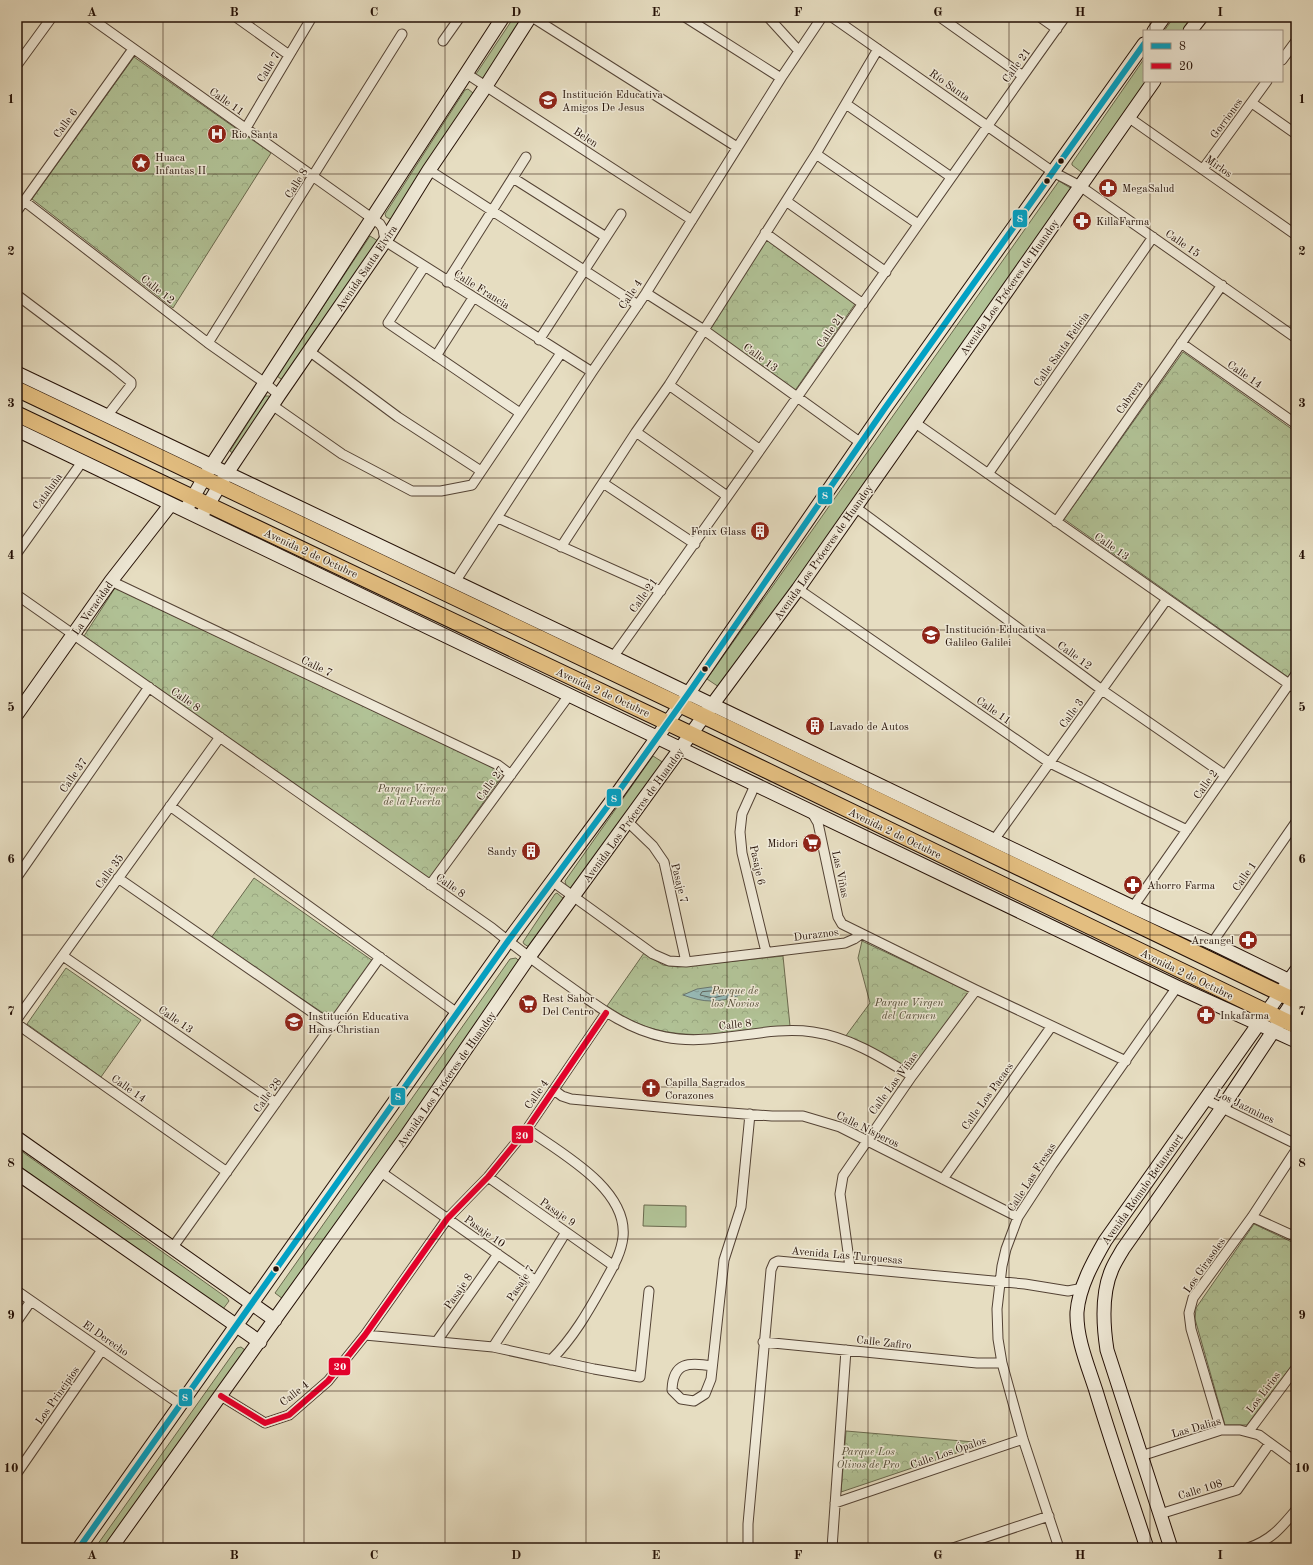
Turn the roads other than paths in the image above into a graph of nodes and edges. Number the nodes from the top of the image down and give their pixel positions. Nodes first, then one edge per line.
1 (52, 17) edge
2 (89, 17) edge
3 (236, 17) edge
4 (312, 17) edge
5 (460, 17) edge
6 (503, 17) edge
7 (531, 17) edge
8 (685, 17) edge
9 (768, 17) edge
10 (822, 17) edge
11 (832, 17) edge
12 (940, 17) edge
13 (1040, 17) edge
14 (1065, 17) edge
15 (1164, 17) edge
16 (1201, 17) edge
17 (1057, 29) junction
18 (1155, 30) edge
19 (1191, 30) edge
20 (402, 34) dead end
21 (442, 41) dead end
22 (1296, 41) edge
23 (1143, 45) edge
24 (133, 49) junction
25 (878, 49) junction
26 (799, 51) junction
27 (289, 55) junction
28 (1283, 59) edge
29 (17, 65) edge
30 (467, 74) junction
31 (1023, 76) junction
32 (781, 78) junction
33 (1153, 82) edge
34 (1266, 82) edge
35 (486, 86) junction
36 (1252, 103) junction
37 (846, 104) junction
38 (1128, 117) junction
39 (987, 126) junction
40 (246, 128) junction
41 (1296, 134) edge
42 (737, 147) junction
43 (816, 154) junction
44 (526, 157) dead end
45 (1203, 169) junction
46 (429, 170) junction
47 (1053, 172) junction
48 (314, 177) junction
49 (951, 177) junction
50 (513, 178) junction
51 (1080, 186) junction
52 (24, 201) junction
53 (786, 201) junction
54 (17, 210) edge
55 (492, 210) junction
56 (621, 214) dead end
57 (372, 218) junction
58 (692, 220) junction
59 (918, 224) junction
60 (765, 233) junction
61 (1296, 235) edge
62 (606, 237) junction
63 (1153, 237) junction
64 (385, 241) junction
65 (424, 267) junction
66 (584, 270) junction
67 (886, 272) junction
68 (448, 282) junction
69 (1222, 285) junction
70 (646, 292) junction
71 (17, 295) edge
72 (473, 298) junction
73 (864, 304) junction
74 (638, 305) junction
75 (704, 330) junction
76 (1296, 338) edge
77 (540, 340) junction
78 (208, 343) junction
79 (1181, 343) junction
80 (309, 351) junction
81 (561, 353) junction
82 (436, 356) junction
83 (592, 372) junction
84 (17, 373) edge
85 (265, 383) junction
86 (669, 385) junction
87 (17, 389) edge
88 (798, 398) junction
89 (275, 400) junction
90 (520, 413) junction
91 (17, 414) edge
92 (107, 416) junction
93 (914, 422) junction
94 (1296, 424) edge
95 (17, 430) edge
96 (636, 432) junction
97 (861, 443) junction
98 (759, 449) junction
99 (82, 462) junction
100 (481, 471) junction
101 (208, 472) junction
102 (988, 474) junction
103 (223, 480) junction
104 (603, 483) junction
105 (727, 496) junction
106 (193, 498) junction
107 (171, 504) junction
108 (208, 505) junction
109 (855, 507) junction
110 (186, 511) junction
111 (200, 518) junction
112 (498, 518) junction
113 (1056, 522) junction
114 (695, 544) junction
115 (561, 547) junction
116 (17, 553) edge
117 (111, 581) junction
118 (455, 582) junction
119 (798, 589) junction
120 (661, 591) junction
121 (17, 595) edge
122 (1167, 599) junction
123 (74, 634) junction
124 (614, 657) junction
125 (1296, 674) edge
126 (149, 687) junction
127 (1292, 687) edge
128 (1102, 690) junction
129 (570, 694) junction
130 (684, 699) junction
131 (708, 710) junction
132 (17, 714) edge
133 (667, 723) junction
134 (691, 734) junction
135 (658, 736) junction
136 (220, 737) junction
137 (682, 748) junction
138 (1050, 763) junction
139 (511, 775) junction
140 (1225, 775) junction
141 (756, 783) junction
142 (170, 806) junction
143 (810, 810) junction
144 (628, 822) junction
145 (1296, 822) edge
146 (1187, 830) junction
147 (994, 840) junction
148 (17, 877) edge
149 (118, 878) junction
150 (552, 882) junction
151 (430, 885) junction
152 (574, 896) junction
153 (1133, 908) junction
154 (861, 934) junction
155 (508, 941) junction
156 (1212, 943) junction
157 (766, 952) junction
158 (63, 956) junction
159 (380, 957) junction
160 (529, 958) junction
161 (686, 962) junction
162 (1294, 979) edge
163 (1177, 987) junction
164 (976, 990) junction
165 (1280, 993) junction
166 (1295, 999) edge
167 (457, 1013) junction
168 (606, 1013) junction
169 (1263, 1018) junction
170 (17, 1019) edge
171 (17, 1024) edge
172 (1278, 1025) junction
173 (332, 1026) junction
174 (1296, 1026) edge
175 (1051, 1027) junction
176 (1296, 1041) edge
177 (1126, 1061) junction
178 (912, 1076) junction
179 (554, 1090) junction
180 (1206, 1100) junction
181 (276, 1103) junction
182 (1222, 1108) junction
183 (750, 1114) junction
184 (527, 1128) junction
185 (17, 1138) edge
186 (866, 1141) junction
187 (1296, 1144) edge
188 (1296, 1150) edge
189 (226, 1172) junction
190 (381, 1172) junction
191 (17, 1173) edge
192 (488, 1177) junction
193 (943, 1179) junction
194 (1018, 1217) junction
195 (1252, 1217) junction
196 (447, 1219) junction
197 (566, 1232) junction
198 (1296, 1237) edge
199 (173, 1247) junction
200 (498, 1254) junction
201 (614, 1266) junction
202 (850, 1267) junction
203 (536, 1281) junction
204 (1000, 1282) junction
205 (1083, 1288) junction
206 (17, 1291) edge
207 (649, 1291) dead end
208 (31, 1301) junction
209 (251, 1304) junction
210 (275, 1320) junction
211 (17, 1321) edge
212 (236, 1325) junction
213 (365, 1335) junction
214 (437, 1341) junction
215 (260, 1342) junction
216 (763, 1342) junction
217 (493, 1347) junction
218 (102, 1350) junction
219 (846, 1350) junction
220 (551, 1360) junction
221 (1002, 1363) junction
222 (712, 1366) junction
223 (1296, 1368) edge
224 (221, 1396) junction
225 (181, 1405) junction
226 (1221, 1430) junction
227 (1248, 1431) junction
228 (1023, 1438) junction
229 (1270, 1443) junction
230 (1141, 1456) junction
231 (1296, 1462) edge
232 (17, 1473) edge
233 (835, 1503) junction
234 (1296, 1510) edge
235 (1160, 1514) junction
236 (1049, 1516) junction
237 (79, 1548) edge
238 (111, 1548) edge
239 (748, 1548) edge
240 (832, 1548) edge
241 (953, 1548) edge
242 (1059, 1548) edge
243 (1147, 1548) edge
244 (1171, 1548) edge
245 (1248, 1548) edge

1 - 29 street
2 - 24 street, Calle 11
3 - 27 street
4 - 27 street, Calle 7
5 - 21 street
6 - 30 main road, Avenida Santa Elvira
7 - 35 main road, Avenida Santa Elvira
7 - 42 street
8 - 32 street
9 - 26 street
10 - 26 street, Calle 4
11 - 25 street, Río Santa
12 - 31 street
13 - 17 street
14 - 17 street, Calle 21
15 - 18 main road
16 - 19 main road
17 - 31 street, Calle 21
20 - 48 street, Calle 8
22 - 28 street
23 - 47 main road
24 - 40 street, Calle 11
24 - 52 street, Calle 6
25 - 37 street
25 - 39 street, Río Santa
26 - 32 street, Calle 4
27 - 40 street, Calle 7
30 - 35 street, Belen
30 - 57 main road, Avenida Santa Elvira
31 - 39 street, Calle 21
32 - 42 street, Calle 4
33 - 38 main road, Avenida Los Próceres de Huandoy
34 - 36 street, Gorriones
35 - 46 main road, Avenida Santa Elvira
35 - 58 street, Belen
36 - 41 street
36 - 45 street, Gorriones
37 - 43 street
37 - 49 street
38 - 45 street, Mirlos
38 - 51 main road, Avenida Los Próceres de Huandoy
39 - 47 street, Río Santa
39 - 49 street, Calle 21
40 - 48 street, Calle 11
42 - 58 street, Calle 4
43 - 53 street
43 - 59 street
44 - 50 street
45 - 61 street, Mirlos
46 - 55 street
46 - 64 main road, Avenida Santa Elvira
47 - 51 street, Calle 15
47 - 97 main road
48 - 57 street, Calle 11
48 - 78 street, Calle 8
49 - 59 street, Calle 21
50 - 55 street
50 - 62 street
51 - 63 street, Calle 15
51 - 93 main road, Avenida Los Próceres de Huandoy
52 - 54 street, Calle 6
52 - 78 street, Calle 12
53 - 60 street
53 - 67 street
55 - 66 street
55 - 68 street
56 - 62 street
57 - 64 street
57 - 85 main road, Avenida Santa Elvira
58 - 70 street, Calle 4
59 - 67 street, Calle 21
60 - 73 street
60 - 75 street
62 - 66 street
63 - 69 street, Calle 15
63 - 102 street, Calle Santa Felicia
64 - 65 street, Calle Francia
64 - 80 main road, Avenida Santa Elvira
65 - 68 street, Calle Francia
65 - 82 street
66 - 74 street
66 - 77 street
67 - 73 street, Calle 21
68 - 72 street, Calle Francia
69 - 76 street, Calle 15
69 - 79 street, Cabrera
70 - 74 street, Calle 4
70 - 75 street, Calle 13
71 - 92 street
72 - 77 street, Calle Francia
72 - 82 street
73 - 88 street, Calle 21
74 - 83 street, Calle 4
75 - 86 street
75 - 88 street, Calle 13
77 - 81 street, Calle Francia
78 - 85 street, Calle 12
79 - 94 street, Calle 14
79 - 113 street, Cabrera
80 - 89 main road, Avenida Santa Elvira
80 - 100 street
81 - 83 street, Calle Francia
81 - 90 street
82 - 90 street
83 - 112 street, Calle 4
84 - 92 main road, Avenida 2 de Octubre
85 - 89 street, Calle 12
85 - 101 main road, Avenida Santa Elvira
86 - 96 street
86 - 98 street
87 - 101 main road, Avenida 2 de Octubre
88 - 97 street, Calle 13
88 - 98 street, Calle 21
89 - 100 street, Calle 12
89 - 103 main road, Avenida Santa Elvira
90 - 100 street
91 - 106 main road, Avenida 2 de Octubre
92 - 101 main road, Avenida 2 de Octubre
93 - 102 street, Calle 13
93 - 109 main road, Avenida Los Próceres de Huandoy
95 - 99 main road, Avenida 2 de Octubre
96 - 104 street
96 - 105 street
97 - 130 main road
98 - 105 street, Calle 21
99 - 107 main road, Avenida 2 de Octubre
99 - 116 street, Cataluña
101 - 103 main road, Avenida 2 de Octubre
101 - 106 main road, Avenida Santa Elvira
102 - 113 street, Calle 13
103 - 108 main road, Avenida Santa Elvira
103 - 118 main road, Avenida 2 de Octubre
103 - 130 main road, Avenida 2 de Octubre
104 - 114 street
104 - 115 street
105 - 114 street, Calle 21
106 - 108 main road, Avenida 2 de Octubre
106 - 110 main road, Avenida Santa Elvira
107 - 110 main road, Avenida 2 de Octubre
107 - 117 main road, La Veracidad
108 - 111 main road, Avenida Santa Elvira
108 - 133 main road, Avenida 2 de Octubre
109 - 119 main road, Avenida Los Próceres de Huandoy
109 - 128 street, Calle 12
110 - 111 main road, Avenida 2 de Octubre
111 - 129 main road, Avenida 2 de Octubre
112 - 115 street
112 - 118 street, Calle 4
113 - 122 street, Calle 13
114 - 120 street, Calle 21
115 - 120 street
117 - 123 main road, La Veracidad
117 - 139 street, Calle 7
118 - 124 main road, Avenida 2 de Octubre
119 - 131 main road, Avenida Los Próceres de Huandoy
119 - 138 street, Calle 11
120 - 124 street, Calle 21
121 - 123 street, Calle 8
122 - 127 street, Calle 13
122 - 128 street, Calle 3
123 - 126 street, Calle 8
123 - 132 main road, La Veracidad
124 - 130 main road, Avenida 2 de Octubre
125 - 127 street, Calle 2
126 - 136 street, Calle 8
126 - 148 street, Calle 37
127 - 140 street, Calle 2
128 - 138 street, Calle 3
128 - 140 street, Calle 12
129 - 135 main road, Avenida 2 de Octubre
129 - 139 street, Calle 27
130 - 131 main road, Avenida 2 de Octubre
130 - 133 main road
131 - 134 main road, Avenida Los Próceres de Huandoy
131 - 147 main road, Avenida 2 de Octubre
131 - 165 main road, Avenida 2 de Octubre
133 - 134 main road, Avenida 2 de Octubre
133 - 135 main road
134 - 137 main road, Avenida Los Próceres de Huandoy
134 - 169 main road, Avenida 2 de Octubre
135 - 137 main road, Avenida 2 de Octubre
135 - 150 main road
136 - 142 street, Calle 35
136 - 151 street, Calle 8
137 - 141 main road, Avenida 2 de Octubre
137 - 144 main road, Avenida Los Próceres de Huandoy
138 - 146 street, Calle 11
138 - 147 street, Calle 3
139 - 151 street, Calle 27
140 - 146 street, Calle 2
141 - 143 main road, Avenida 2 de Octubre
141 - 157 street, Pasaje 6
142 - 149 street, Calle 35
142 - 159 street
143 - 154 street, Las Viñas
143 - 163 main road, Avenida 2 de Octubre
144 - 152 main road, Avenida Los Próceres de Huandoy
144 - 161 street, Pasaje 7
145 - 156 street, Calle 1
146 - 153 street, Calle 2
147 - 153 main road, Avenida 2 de Octubre
149 - 158 street, Calle 35
149 - 173 street
150 - 152 street, Duraznos
150 - 155 main road
151 - 155 street, Calle 8
152 - 160 main road, Avenida Los Próceres de Huandoy
152 - 161 street, Duraznos
153 - 156 main road, Avenida 2 de Octubre
154 - 157 street, Duraznos
154 - 164 street
155 - 160 street, Calle 8
155 - 167 main road
156 - 162 main road, Avenida 2 de Octubre
157 - 161 street, Duraznos
158 - 170 street, Calle 35
158 - 181 street, Calle 13
159 - 167 street
159 - 173 street, Calle 28
160 - 168 street, Calle 8
160 - 190 main road, Avenida Los Próceres de Huandoy
162 - 165 main road, Avenida Rómulo Betancourt
163 - 169 main road, Avenida 2 de Octubre
163 - 177 street, Calle Las Fresas
164 - 175 street
164 - 178 street, Calle Las Viñas
165 - 166 main road, Avenida 2 de Octubre
165 - 169 main road, Avenida Rómulo Betancourt
166 - 172 main road, Avenida Rómulo Betancourt
167 - 209 main road
168 - 178 street, Calle 8
168 - 179 street, Calle 4
169 - 172 main road, Avenida 2 de Octubre
169 - 180 main road, Avenida Rómulo Betancourt
171 - 189 street, Calle 14
172 - 174 main road, Avenida 2 de Octubre
172 - 176 main road, Avenida 2 de Octubre
172 - 182 main road, Avenida Rómulo Betancourt
173 - 181 street, Calle 28
175 - 177 street
175 - 193 street, Calle Los Pacaes
177 - 194 street, Calle Las Fresas
178 - 186 street, Calle Las Viñas
179 - 183 street, Calle Nísperos
179 - 184 street, Calle 4
180 - 182 street, Los Jazmines
180 - 205 main road, Avenida Rómulo Betancourt
181 - 189 street, Calle 28
182 - 187 street, Los Jazmines
182 - 230 main road, Avenida Rómulo Betancourt
183 - 186 street, Calle Nísperos
183 - 222 street
184 - 192 street, Calle 4
184 - 201 street
185 - 199 main road
186 - 193 street, Calle Nísperos
186 - 202 street, Calle Las Viñas
188 - 195 street, Los Girasoles
189 - 199 street, Calle 28
190 - 196 street, Pasaje 10
190 - 210 main road, Avenida Los Próceres de Huandoy
191 - 212 main road
192 - 196 street, Calle 4
192 - 197 street, Pasaje 9
193 - 194 street, Calle Nísperos
194 - 204 street, Calle Las Fresas
195 - 198 street
195 - 226 street, Los Girasoles
196 - 200 street, Pasaje 10
196 - 213 street, Calle 4
197 - 201 street, Pasaje 9
197 - 203 street, Pasaje 7
199 - 209 main road
200 - 203 street, Pasaje 10
200 - 214 street, Pasaje 8
201 - 220 street
202 - 204 street, Avenida Las Turquesas
202 - 216 street, Avenida Las Turquesas
203 - 217 street, Pasaje 7
204 - 205 street, Avenida Las Turquesas
204 - 221 street, Calle Las Fresas
205 - 243 main road, Avenida Rómulo Betancourt
206 - 208 street, El Derecho
207 - 220 street
208 - 211 street
208 - 218 street, El Derecho
209 - 210 main road
209 - 212 main road
210 - 215 main road, Avenida Los Próceres de Huandoy
212 - 215 main road
212 - 225 main road
213 - 214 street
213 - 224 street, Calle 4
214 - 217 street
215 - 224 main road, Avenida Los Próceres de Huandoy
216 - 219 street, Calle Zafiro
216 - 239 street, Avenida Las Turquesas
217 - 220 street
218 - 225 street, El Derecho
218 - 232 street, Los Principios
219 - 221 street, Calle Zafiro
219 - 233 street
221 - 228 street, Calle Las Fresas
222 - 222 street
223 - 227 street, Los Lirios
224 - 238 main road, Avenida Los Próceres de Huandoy
225 - 237 main road
226 - 227 street, Las Dalias
226 - 230 street, Las Dalias
227 - 229 street, Las Dalias
228 - 233 street, Calle Los Ópalos
228 - 236 street, Calle Las Fresas
229 - 231 street, Las Dalias
229 - 235 street, Calle 108
230 - 235 main road, Avenida Rómulo Betancourt
233 - 240 street
234 - 245 street
235 - 244 main road, Avenida Rómulo Betancourt
236 - 241 street
236 - 242 street, Calle Las Fresas

